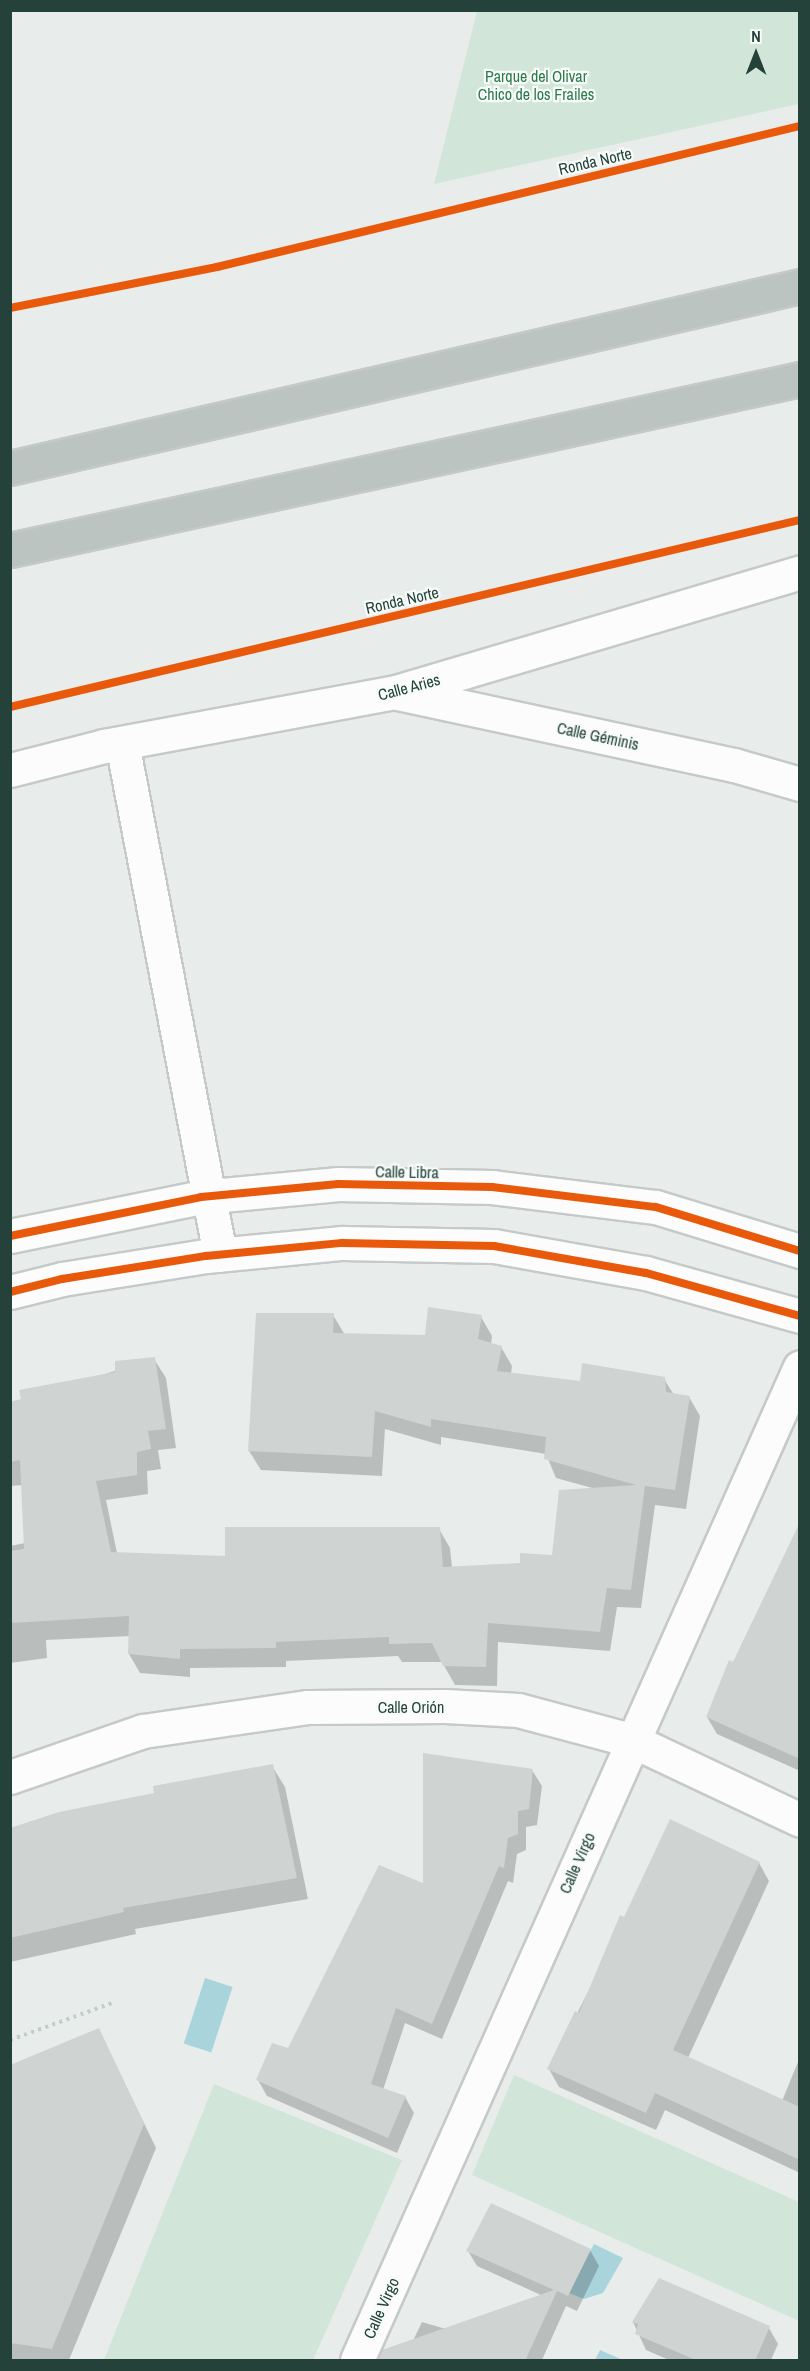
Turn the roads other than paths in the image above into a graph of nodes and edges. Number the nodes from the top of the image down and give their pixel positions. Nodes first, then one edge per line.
1 (800, 286) edge
2 (800, 379) edge
3 (10, 468) edge
4 (10, 550) edge
5 (800, 572) edge
6 (396, 692) junction
7 (122, 743) junction
8 (10, 770) edge
9 (800, 784) edge
10 (211, 1196) junction
11 (10, 1236) edge
12 (800, 1251) edge
13 (220, 1255) junction
14 (10, 1292) edge
15 (800, 1316) edge
16 (800, 1367) edge
17 (631, 1740) junction
18 (10, 1777) edge
19 (800, 1820) edge
20 (357, 2361) edge

1 - 3 highway
2 - 4 highway
5 - 6 street, Calle Aries
6 - 7 street, Calle Aries
6 - 9 street, Calle Géminis
7 - 8 street, Calle Aries
7 - 10 street
10 - 11 street, Calle Libra
10 - 12 street, Calle Libra
10 - 13 street
13 - 14 street
13 - 15 street
16 - 17 street, Calle Virgo
17 - 18 street, Calle Orión
17 - 19 street, Calle Orión
17 - 20 street, Calle Virgo

